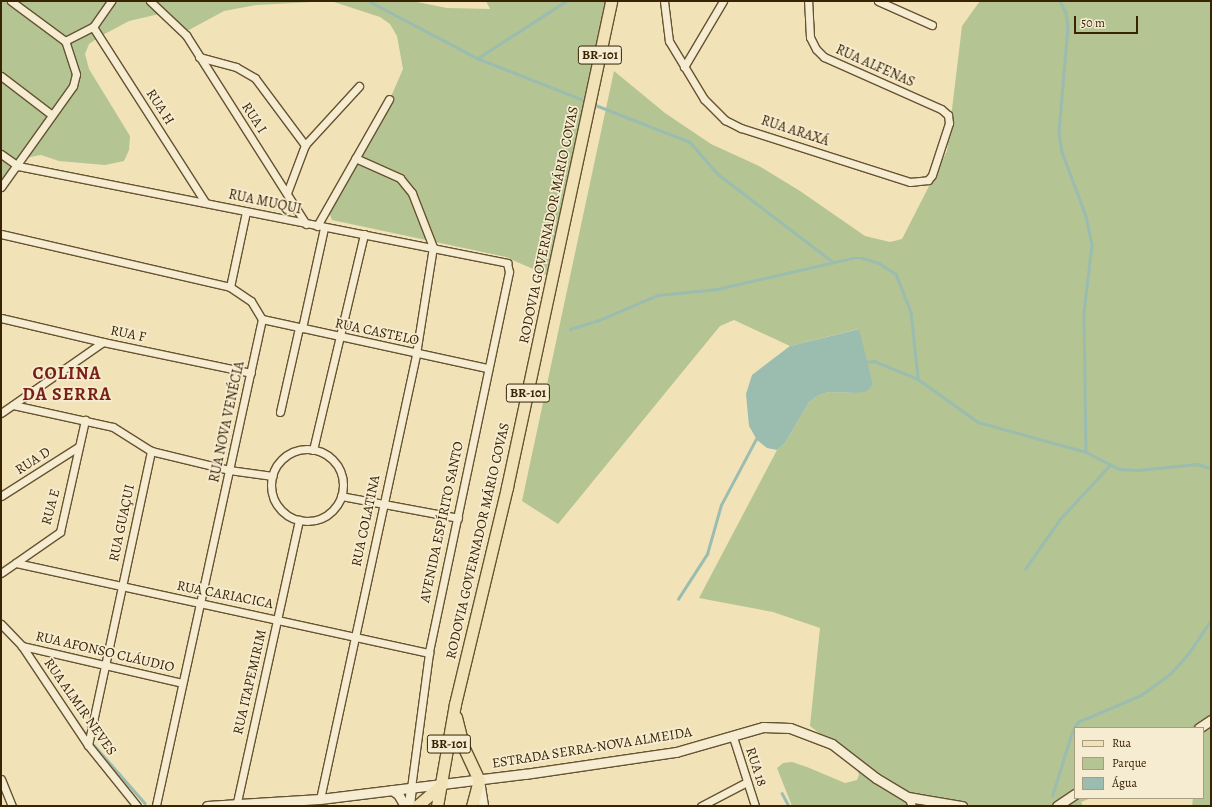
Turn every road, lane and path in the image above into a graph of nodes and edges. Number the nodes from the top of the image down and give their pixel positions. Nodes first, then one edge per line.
1 (11, 1) edge
2 (111, 1) edge
3 (150, 1) edge
4 (611, 1) edge
5 (664, 1) edge
6 (723, 1) edge
7 (808, 1) edge
8 (878, 1) edge
9 (932, 25) dead end
10 (93, 27) junction
11 (65, 41) junction
12 (199, 56) junction
13 (684, 67) junction
14 (1, 76) edge
15 (359, 86) dead end
16 (389, 99) dead end
17 (52, 115) junction
18 (305, 145) junction
19 (1, 154) edge
20 (355, 158) junction
21 (18, 166) junction
22 (923, 182) joint
23 (1, 188) edge
24 (287, 193) junction
25 (206, 202) junction
26 (246, 212) junction
27 (306, 224) junction
28 (320, 227) junction
29 (1, 234) edge
30 (364, 234) junction
31 (433, 247) junction
32 (507, 263) joint
33 (230, 287) junction
34 (1, 318) edge
35 (262, 319) junction
36 (300, 328) junction
37 (340, 338) junction
38 (103, 342) junction
39 (416, 354) junction
40 (486, 368) junction
41 (251, 373) junction
42 (13, 405) junction
43 (280, 412) dead end
44 (1, 413) edge
45 (85, 420) junction
46 (78, 447) junction
47 (313, 450) junction
48 (151, 452) junction
49 (230, 470) junction
50 (273, 476) junction
51 (1, 496) edge
52 (341, 496) junction
53 (383, 502) junction
54 (458, 518) junction
55 (299, 520) junction
56 (16, 563) junction
57 (1, 573) edge
58 (122, 586) junction
59 (200, 604) junction
60 (278, 619) junction
61 (1, 624) edge
62 (354, 636) junction
63 (22, 646) junction
64 (428, 653) junction
65 (105, 664) junction
66 (182, 683) junction
67 (456, 704) junction
68 (1211, 720) edge
69 (1200, 727) edge
70 (733, 737) junction
71 (88, 745) junction
72 (1, 779) edge
73 (479, 780) junction
74 (747, 782) junction
75 (442, 784) junction
76 (412, 788) junction
77 (392, 790) junction
78 (1074, 795) edge
79 (908, 797) junction
80 (320, 800) junction
81 (237, 802) junction
82 (12, 806) edge
83 (137, 806) edge
84 (156, 806) edge
85 (207, 806) edge
86 (405, 806) edge
87 (409, 806) edge
88 (417, 806) edge
89 (437, 806) edge
90 (472, 806) edge
91 (483, 806) edge
92 (701, 806) edge
93 (755, 806) edge
94 (912, 806) edge
95 (962, 806) edge
96 (1057, 806) edge

1 - 11 street
2 - 10 street
3 - 12 street, RUA I
4 - 67 main road, RODOVIA GOVERNADOR MÁRIO COVAS / BR-101
5 - 13 street, RUA ARAXÁ
6 - 13 street
7 - 22 street, RUA ALFENAS
8 - 9 street
10 - 11 street
10 - 25 street, RUA H
11 - 17 street
12 - 18 street
12 - 24 street, RUA I
13 - 22 street, RUA ARAXÁ
14 - 17 street
15 - 18 street
16 - 20 street
17 - 21 street
18 - 24 street
19 - 21 street
20 - 28 street
20 - 31 street
21 - 23 street
21 - 25 street, RUA MUQUI
24 - 27 street, RUA I
25 - 26 street, RUA MUQUI
26 - 27 street, RUA MUQUI
26 - 33 street
27 - 28 street, RUA MUQUI
28 - 30 street, RUA MUQUI
28 - 36 street
29 - 33 street
30 - 31 street, RUA MUQUI
30 - 37 street
31 - 32 street, RUA MUQUI
31 - 39 street, RUA COLATINA
32 - 40 street, AVENIDA ESPÍRITO SANTO
33 - 35 street
34 - 38 street, RUA F
35 - 36 street, RUA CASTELO
35 - 41 street, RUA NOVA VENÉCIA
36 - 37 street, RUA CASTELO
36 - 43 street
37 - 39 street, RUA CASTELO
37 - 47 street
38 - 41 street, RUA F
38 - 42 street
39 - 40 street, RUA CASTELO
39 - 53 street, RUA COLATINA
40 - 54 street, AVENIDA ESPÍRITO SANTO
41 - 49 street, RUA NOVA VENÉCIA
42 - 44 street
42 - 45 street
45 - 46 street, RUA E
45 - 48 street
46 - 51 street, RUA D
46 - 56 street, RUA E
47 - 50 street
47 - 52 street
48 - 49 street
48 - 58 street, RUA GUAÇUI
49 - 50 street
49 - 59 street, RUA NOVA VENÉCIA
50 - 55 street
52 - 53 street
52 - 55 street
53 - 54 street
53 - 62 street, RUA COLATINA
54 - 64 street, AVENIDA ESPÍRITO SANTO
55 - 60 street, RUA ITAPEMIRIM
56 - 57 street, RUA E
56 - 58 street, RUA CARIACICA
58 - 59 street, RUA CARIACICA
58 - 65 street, RUA GUAÇUI
59 - 60 street, RUA CARIACICA
59 - 66 street, RUA NOVA VENÉCIA
60 - 62 street, RUA CARIACICA
60 - 81 street, RUA ITAPEMIRIM
61 - 63 street, RUA ALMIR NEVES
62 - 64 street, RUA CARIACICA
62 - 80 street, RUA COLATINA
63 - 65 street, RUA AFONSO CLÁUDIO
63 - 71 street, RUA ALMIR NEVES
64 - 76 street, AVENIDA ESPÍRITO SANTO
65 - 66 street, RUA AFONSO CLÁUDIO
65 - 71 street, RUA GUAÇUI
66 - 84 street, RUA NOVA VENÉCIA
67 - 73 main road
67 - 75 main road, RODOVIA GOVERNADOR MÁRIO COVAS / BR-101
68 - 69 street
70 - 73 street, ESTRADA SERRA-NOVA ALMEIDA
70 - 74 street, RUA 18
70 - 79 street, ESTRADA SERRA-NOVA ALMEIDA
71 - 83 street, RUA ALMIR NEVES
72 - 82 street
73 - 75 street, ESTRADA SERRA-NOVA ALMEIDA
73 - 90 main road
73 - 91 street
74 - 92 street
74 - 93 street, RUA 18
75 - 76 street, ESTRADA SERRA-NOVA ALMEIDA
75 - 88 main road
75 - 89 main road, RODOVIA GOVERNADOR MÁRIO COVAS / BR-101
76 - 77 street, ESTRADA SERRA-NOVA ALMEIDA
76 - 87 street
77 - 80 street, ESTRADA SERRA-NOVA ALMEIDA
77 - 86 street
78 - 96 street
79 - 94 street
79 - 95 street
80 - 81 street, ESTRADA SERRA-NOVA ALMEIDA
81 - 85 street, ESTRADA SERRA-NOVA ALMEIDA

